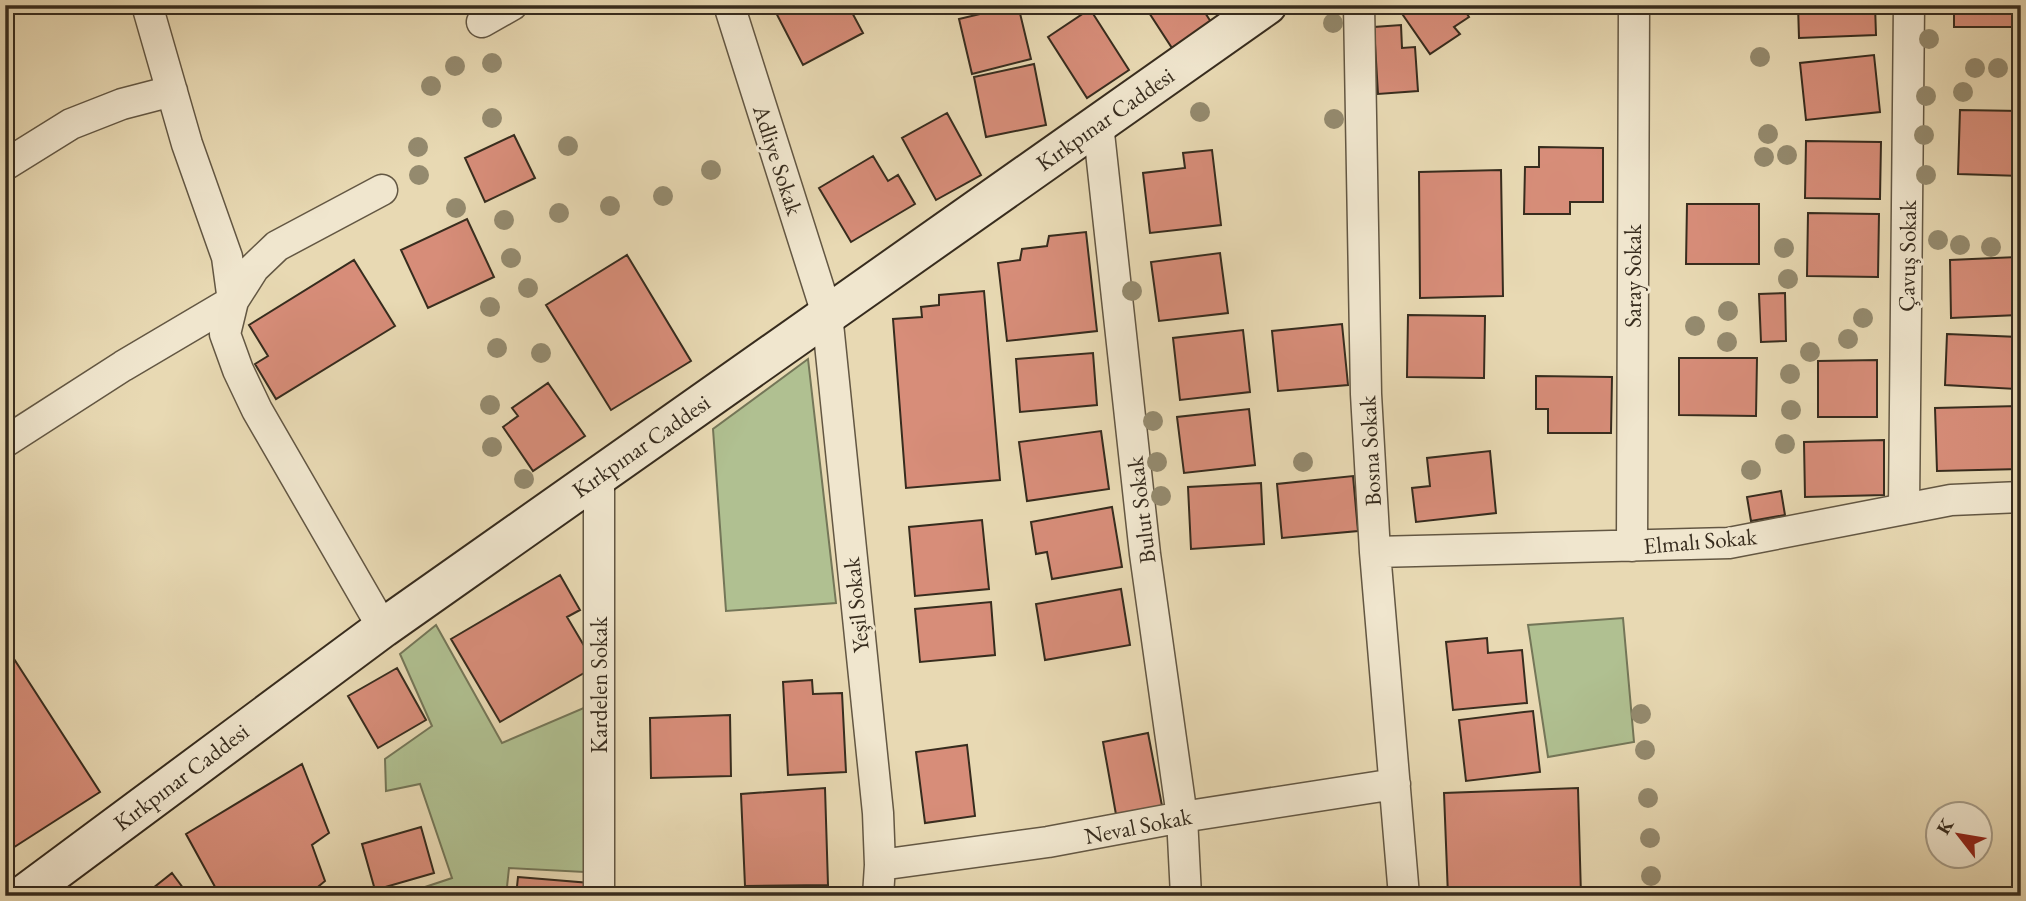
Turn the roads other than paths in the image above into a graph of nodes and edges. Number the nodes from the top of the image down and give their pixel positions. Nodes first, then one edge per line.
1 (147, 5) edge
2 (512, 5) edge
3 (729, 5) edge
4 (1267, 5) edge
5 (1359, 5) edge
6 (1633, 5) edge
7 (1909, 5) edge
8 (482, 22) dead end
9 (172, 91) junction
10 (1098, 124) junction
11 (5, 165) edge
12 (382, 190) dead end
13 (233, 301) junction
14 (827, 314) junction
15 (5, 442) edge
16 (599, 475) junction
17 (2021, 497) edge
18 (1904, 507) junction
19 (1632, 546) junction
20 (1375, 552) junction
21 (383, 628) junction
22 (1395, 784) junction
23 (1182, 817) junction
24 (880, 865) junction
25 (22, 896) edge
26 (599, 896) edge
27 (878, 896) edge
28 (1186, 896) edge
29 (1404, 896) edge

1 - 9 street
2 - 8 street
3 - 14 street, Adliye Sokak
4 - 10 street, Kırkpınar Caddesi
5 - 20 street, Bosna Sokak
6 - 19 street, Saray Sokak
7 - 18 street, Çavuş Sokak
9 - 11 street
9 - 13 street
10 - 14 street, Kırkpınar Caddesi
10 - 23 street, Bulut Sokak
12 - 13 street
13 - 15 street
13 - 21 street
14 - 16 street, Kırkpınar Caddesi
14 - 24 street, Yeşil Sokak
16 - 21 street, Kırkpınar Caddesi
16 - 26 street, Kardelen Sokak
17 - 18 street, Elmalı Sokak
18 - 19 street, Elmalı Sokak
19 - 20 street, Elmalı Sokak
20 - 22 street, Bosna Sokak
21 - 25 street, Kırkpınar Caddesi
22 - 23 street, Neval Sokak
22 - 29 street, Bosna Sokak
23 - 24 street, Neval Sokak
23 - 28 street, Bulut Sokak
24 - 27 street, Yeşil Sokak

